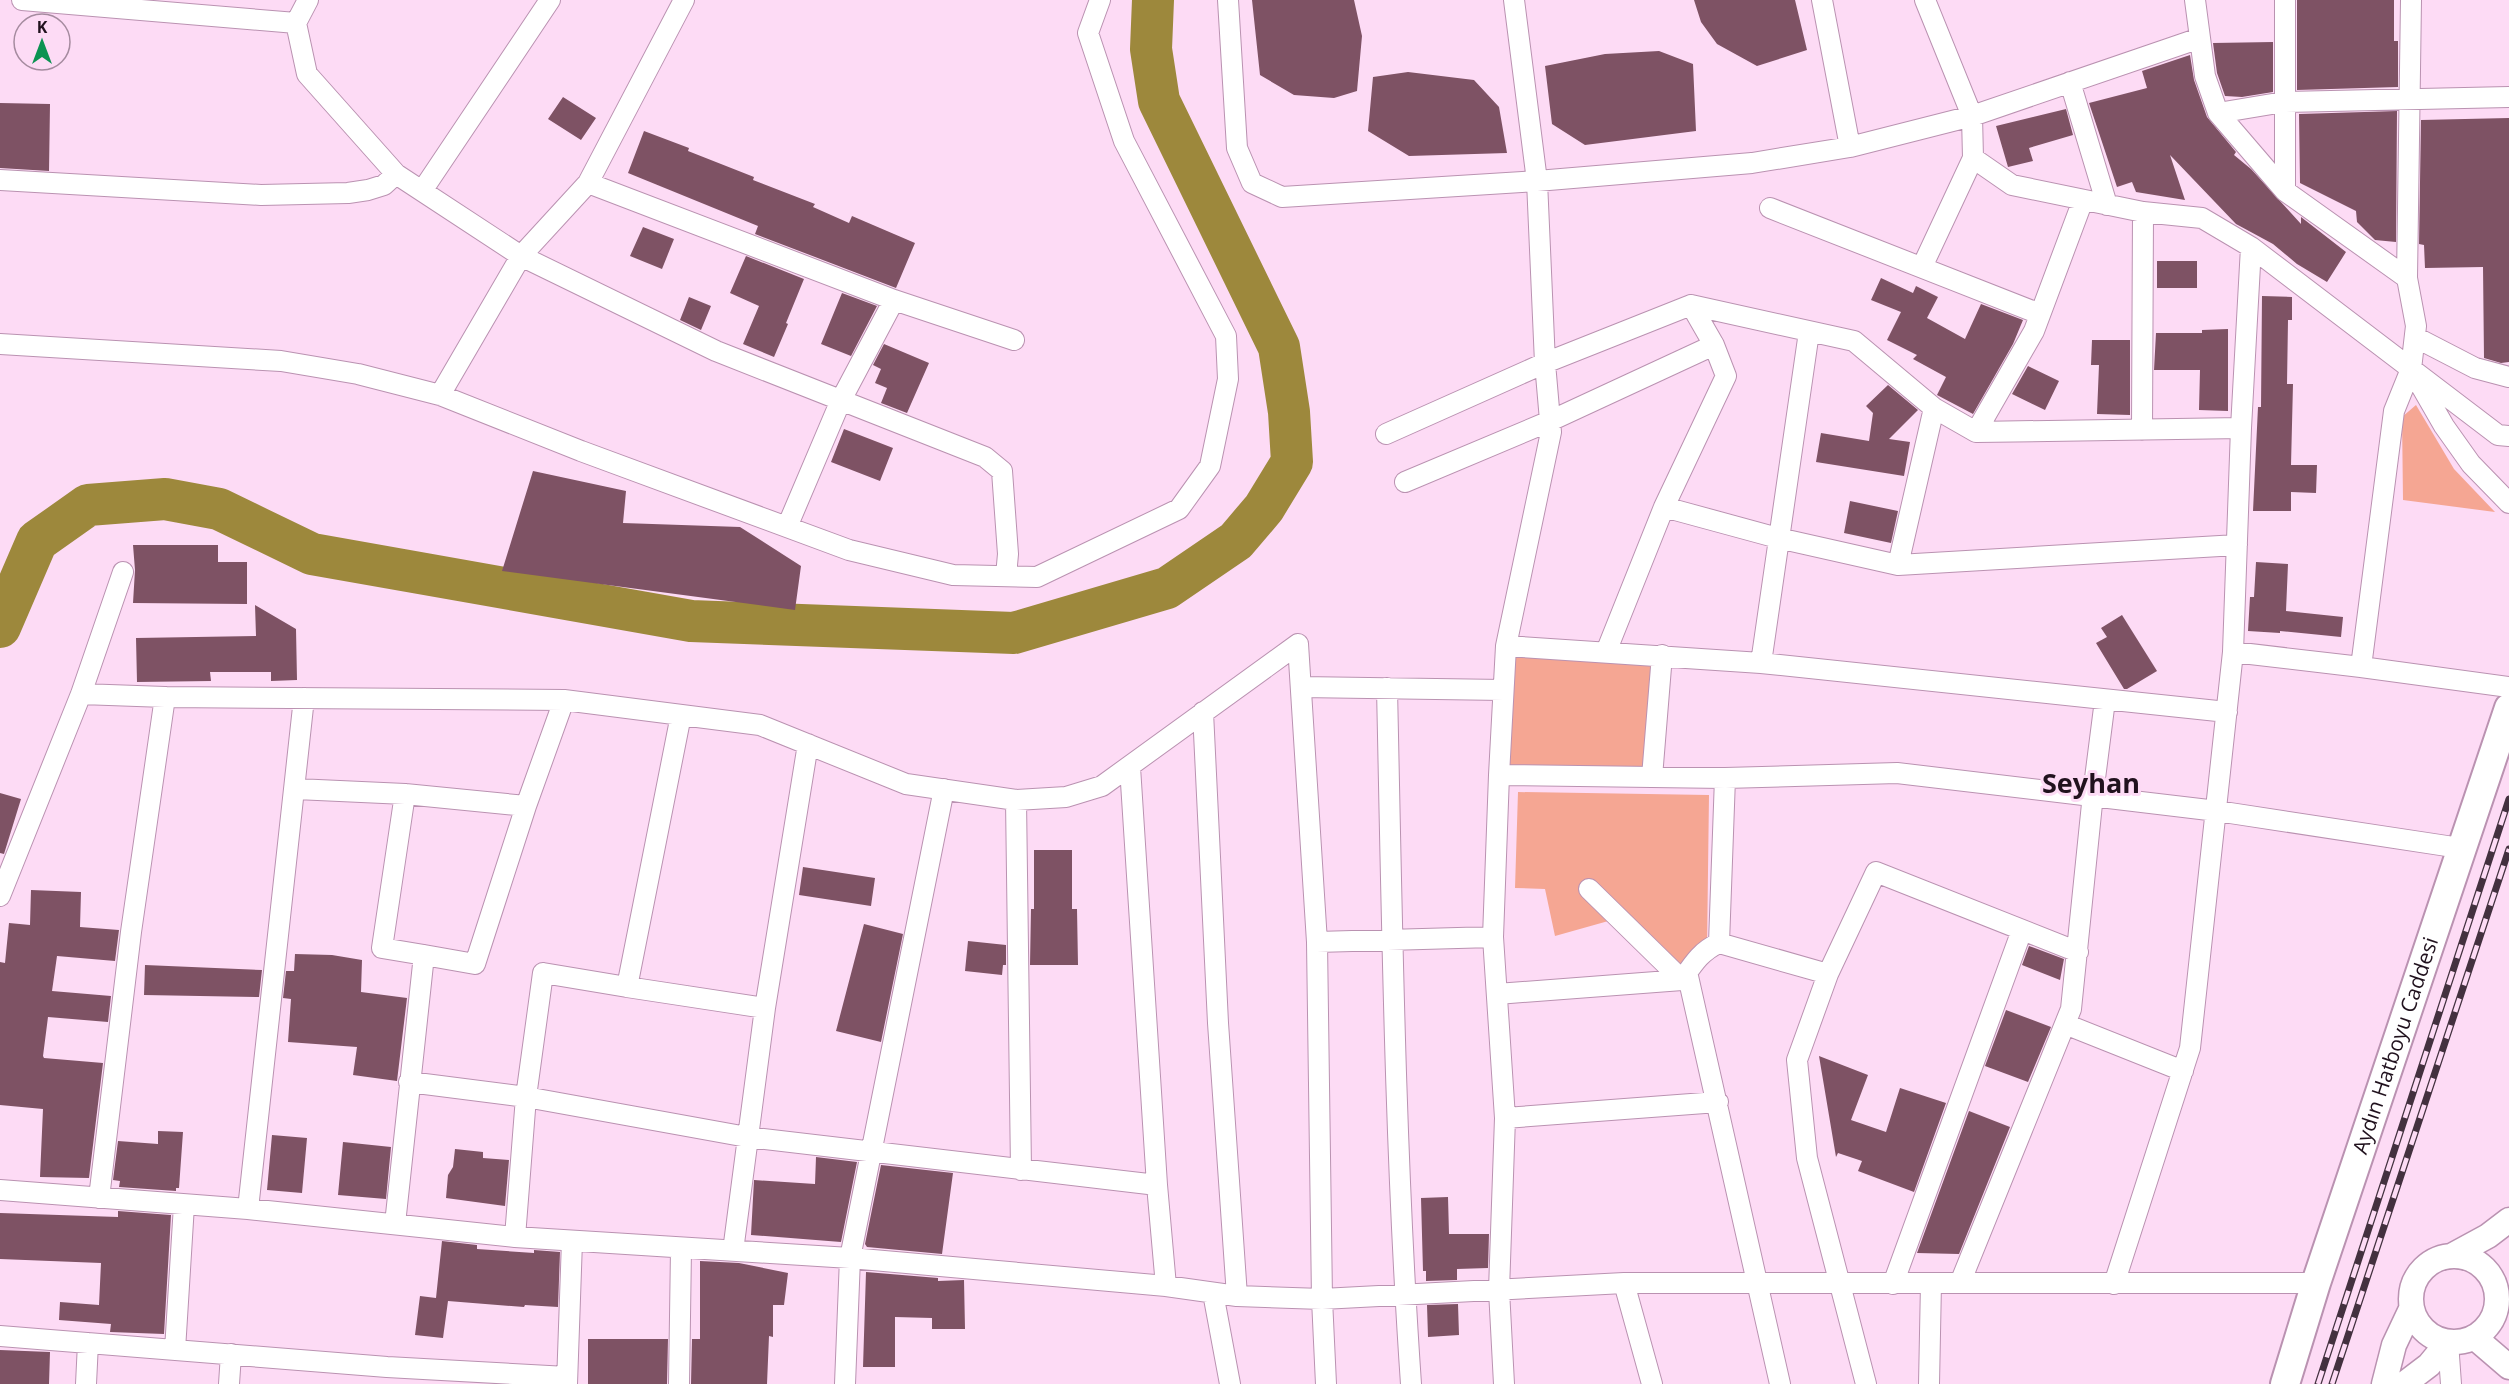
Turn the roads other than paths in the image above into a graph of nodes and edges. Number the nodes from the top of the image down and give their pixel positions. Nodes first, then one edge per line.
1 (22, 0) edge
2 (308, 0) edge
3 (550, 0) edge
4 (684, 0) edge
5 (1100, 0) edge
6 (1228, 0) edge
7 (1514, 0) edge
8 (1822, 0) edge
9 (1925, 0) edge
10 (2195, 0) edge
11 (2285, 0) edge
12 (2411, 0) edge
13 (75, 2) edge
14 (254, 10) edge
15 (296, 23) junction
16 (2200, 38) junction
17 (2070, 82) junction
18 (2509, 97) edge
19 (2410, 99) junction
20 (2284, 102) junction
21 (2218, 113) junction
22 (1972, 116) junction
23 (1851, 147) junction
24 (1973, 158) junction
25 (396, 174) junction
26 (0, 180) edge
27 (1537, 181) junction
28 (588, 183) junction
29 (422, 191) junction
30 (2285, 191) junction
31 (2083, 200) junction
32 (2107, 205) junction
33 (1770, 208) dead end
34 (2143, 212) junction
35 (2251, 247) junction
36 (521, 256) junction
37 (1922, 267) junction
38 (2407, 278) junction
39 (894, 300) junction
40 (1691, 305) junction
41 (2040, 314) junction
42 (1809, 332) junction
43 (2415, 337) junction
44 (1014, 340) dead end
45 (0, 344) edge
46 (1714, 345) junction
47 (1545, 363) junction
48 (2411, 369) junction
49 (2509, 377) edge
50 (440, 395) junction
51 (841, 400) junction
52 (1934, 408) junction
53 (1550, 421) junction
54 (2241, 429) junction
55 (2142, 430) junction
56 (1976, 432) junction
57 (1386, 434) dead end
58 (2505, 439) edge
59 (1405, 482) dead end
60 (2509, 503) edge
61 (1664, 507) junction
62 (787, 526) junction
63 (1778, 538) junction
64 (2237, 545) junction
65 (1899, 565) junction
66 (123, 572) dead end
67 (1006, 576) junction
68 (1506, 646) junction
69 (1606, 652) junction
70 (2233, 652) junction
71 (1662, 656) junction
72 (1761, 663) junction
73 (2361, 667) junction
74 (1301, 687) junction
75 (2509, 687) edge
76 (1387, 688) junction
77 (1503, 690) junction
78 (81, 694) junction
79 (165, 697) junction
80 (304, 698) junction
81 (564, 700) junction
82 (2105, 700) junction
83 (2509, 708) edge
84 (1203, 712) junction
85 (2227, 712) junction
86 (681, 715) junction
87 (808, 744) junction
88 (1130, 767) junction
89 (1499, 775) junction
90 (1652, 777) junction
91 (1725, 778) junction
92 (296, 789) junction
93 (944, 789) junction
94 (405, 794) junction
95 (2093, 794) junction
96 (1016, 800) junction
97 (526, 806) junction
98 (2217, 811) junction
99 (2460, 848) junction
100 (1589, 889) dead end
101 (0, 896) edge
102 (2022, 930) junction
103 (1493, 937) junction
104 (1392, 940) junction
105 (1317, 942) junction
106 (1719, 943) junction
107 (2078, 952) junction
108 (424, 955) junction
109 (1828, 974) junction
110 (1685, 976) junction
111 (627, 987) junction
112 (1497, 994) junction
113 (765, 1008) junction
114 (2065, 1024) junction
115 (2183, 1071) junction
116 (409, 1082) junction
117 (526, 1096) junction
118 (1718, 1102) junction
119 (1505, 1118) junction
120 (747, 1137) junction
121 (872, 1153) junction
122 (1021, 1170) junction
123 (1157, 1185) junction
124 (0, 1190) edge
125 (99, 1198) junction
126 (184, 1205) junction
127 (248, 1209) junction
128 (2509, 1220) edge
129 (395, 1224) junction
130 (515, 1237) junction
131 (572, 1241) junction
132 (681, 1249) junction
133 (733, 1251) junction
134 (2453, 1255) junction
135 (850, 1257) junction
136 (1624, 1283) junction
137 (1757, 1283) junction
138 (1931, 1283) junction
139 (1960, 1283) junction
140 (2316, 1283) junction
141 (1893, 1284) junction
142 (2114, 1284) junction
143 (1839, 1285) junction
144 (1166, 1286) junction
145 (1499, 1290) junction
146 (1213, 1293) junction
147 (1405, 1294) junction
148 (1237, 1296) junction
149 (1322, 1299) junction
150 (2503, 1301) edge
151 (2411, 1309) junction
152 (0, 1335) edge
153 (2474, 1337) junction
154 (2448, 1342) junction
155 (88, 1343) junction
156 (175, 1350) junction
157 (231, 1354) junction
158 (2509, 1366) edge
159 (387, 1376) edge
160 (567, 1380) edge
161 (86, 1384) edge
162 (229, 1384) edge
163 (679, 1384) edge
164 (845, 1384) edge
165 (1230, 1384) edge
166 (1326, 1384) edge
167 (1411, 1384) edge
168 (1504, 1384) edge
169 (1652, 1384) edge
170 (1780, 1384) edge
171 (1866, 1384) edge
172 (1929, 1384) edge
173 (2285, 1384) edge
174 (2384, 1384) edge
175 (2404, 1384) edge
176 (2451, 1384) edge

1 - 13 street
2 - 15 street
3 - 29 street
4 - 28 street
5 - 67 street
6 - 27 street
7 - 27 street
8 - 23 street
9 - 22 street
10 - 16 street
11 - 20 street
12 - 19 street
13 - 14 street
14 - 15 street
15 - 25 street
16 - 17 street
16 - 21 street
17 - 22 street
17 - 32 street
18 - 19 street
19 - 20 street
19 - 38 street
20 - 21 street
20 - 30 street
21 - 30 street
22 - 23 street
22 - 24 street
23 - 27 street
24 - 31 street
24 - 37 street
25 - 26 street
25 - 29 street
27 - 47 street
28 - 36 street
28 - 39 street
29 - 36 street
30 - 38 street
31 - 32 street
31 - 41 street
32 - 34 street
33 - 37 street
34 - 35 street
34 - 55 street
35 - 48 street
35 - 54 street
36 - 50 street
36 - 51 street
37 - 41 street
38 - 43 street
39 - 44 street
39 - 51 street
40 - 42 street
40 - 46 street
40 - 47 street
41 - 56 street
42 - 52 street
42 - 63 street
43 - 48 street
43 - 49 street
45 - 50 street
46 - 53 street
46 - 61 street
47 - 53 street
47 - 57 street
48 - 58 street
48 - 60 street
48 - 73 street
50 - 62 street
51 - 62 street
51 - 67 street
52 - 56 street
52 - 65 street
53 - 59 street
53 - 68 street
54 - 55 street
54 - 64 street
55 - 56 street
61 - 63 street
61 - 69 street
62 - 67 street
63 - 65 street
63 - 72 street
64 - 65 street
64 - 70 street
66 - 78 street
68 - 69 street
68 - 77 street
69 - 71 street
70 - 73 street
70 - 85 street
71 - 72 street
71 - 90 street
72 - 82 street
73 - 75 street
74 - 76 street
74 - 84 street
74 - 105 street
76 - 77 street
76 - 104 street
77 - 89 street
78 - 79 street
78 - 101 street
79 - 80 street
79 - 125 street
80 - 81 street
80 - 92 street
81 - 86 street
81 - 97 street
82 - 85 street
82 - 95 street
83 - 99 main road, Aydın Hatboyu Caddesi
84 - 88 street
84 - 148 street
85 - 98 street
86 - 87 street
86 - 111 street
87 - 93 street
87 - 113 street
88 - 96 street
88 - 123 street
89 - 90 street
89 - 103 street
90 - 91 street
91 - 95 street
91 - 106 street
92 - 94 street
92 - 127 street
93 - 96 street
93 - 121 street
94 - 97 street
94 - 108 street
95 - 98 street
95 - 107 street
96 - 122 street
97 - 108 street
98 - 99 street
98 - 115 street
99 - 140 main road, Aydın Hatboyu Caddesi
100 - 110 street
102 - 107 street
102 - 109 street
102 - 141 street
103 - 104 street
103 - 112 street
104 - 105 street
104 - 147 street
105 - 149 street
106 - 109 street
106 - 110 street
107 - 114 street
108 - 116 street
109 - 143 street
110 - 112 street
110 - 118 street
111 - 113 street
111 - 117 street
112 - 119 street
113 - 120 street
114 - 115 street
114 - 139 street
115 - 142 street
116 - 117 street
116 - 129 street
117 - 120 street
117 - 130 street
118 - 119 street
118 - 137 street
119 - 145 street
120 - 121 street
120 - 133 street
121 - 122 street
121 - 135 street
122 - 123 street
123 - 144 street
124 - 125 street
125 - 126 street
126 - 127 street
126 - 156 street
127 - 129 street
128 - 134 street
129 - 130 street
130 - 131 street
131 - 132 street
131 - 160 street
132 - 133 street
132 - 163 street
133 - 135 street
134 - 150 street
134 - 151 street
135 - 144 street
135 - 164 street
136 - 137 street
136 - 145 street
136 - 169 street
137 - 143 street
137 - 170 street
138 - 139 street
138 - 141 street
138 - 172 street
139 - 142 street
140 - 142 street
140 - 173 main road, Aydın Hatboyu Caddesi
141 - 143 street
143 - 171 street
144 - 146 street
145 - 147 street
145 - 168 street
146 - 148 street
146 - 165 street
147 - 149 street
147 - 167 street
148 - 149 street
149 - 166 street
150 - 153 street
151 - 154 street
151 - 174 street
152 - 155 street
153 - 154 street
153 - 158 street
154 - 175 street
154 - 176 street
155 - 156 street
155 - 161 street
156 - 157 street
157 - 159 street
157 - 162 street
159 - 160 street

